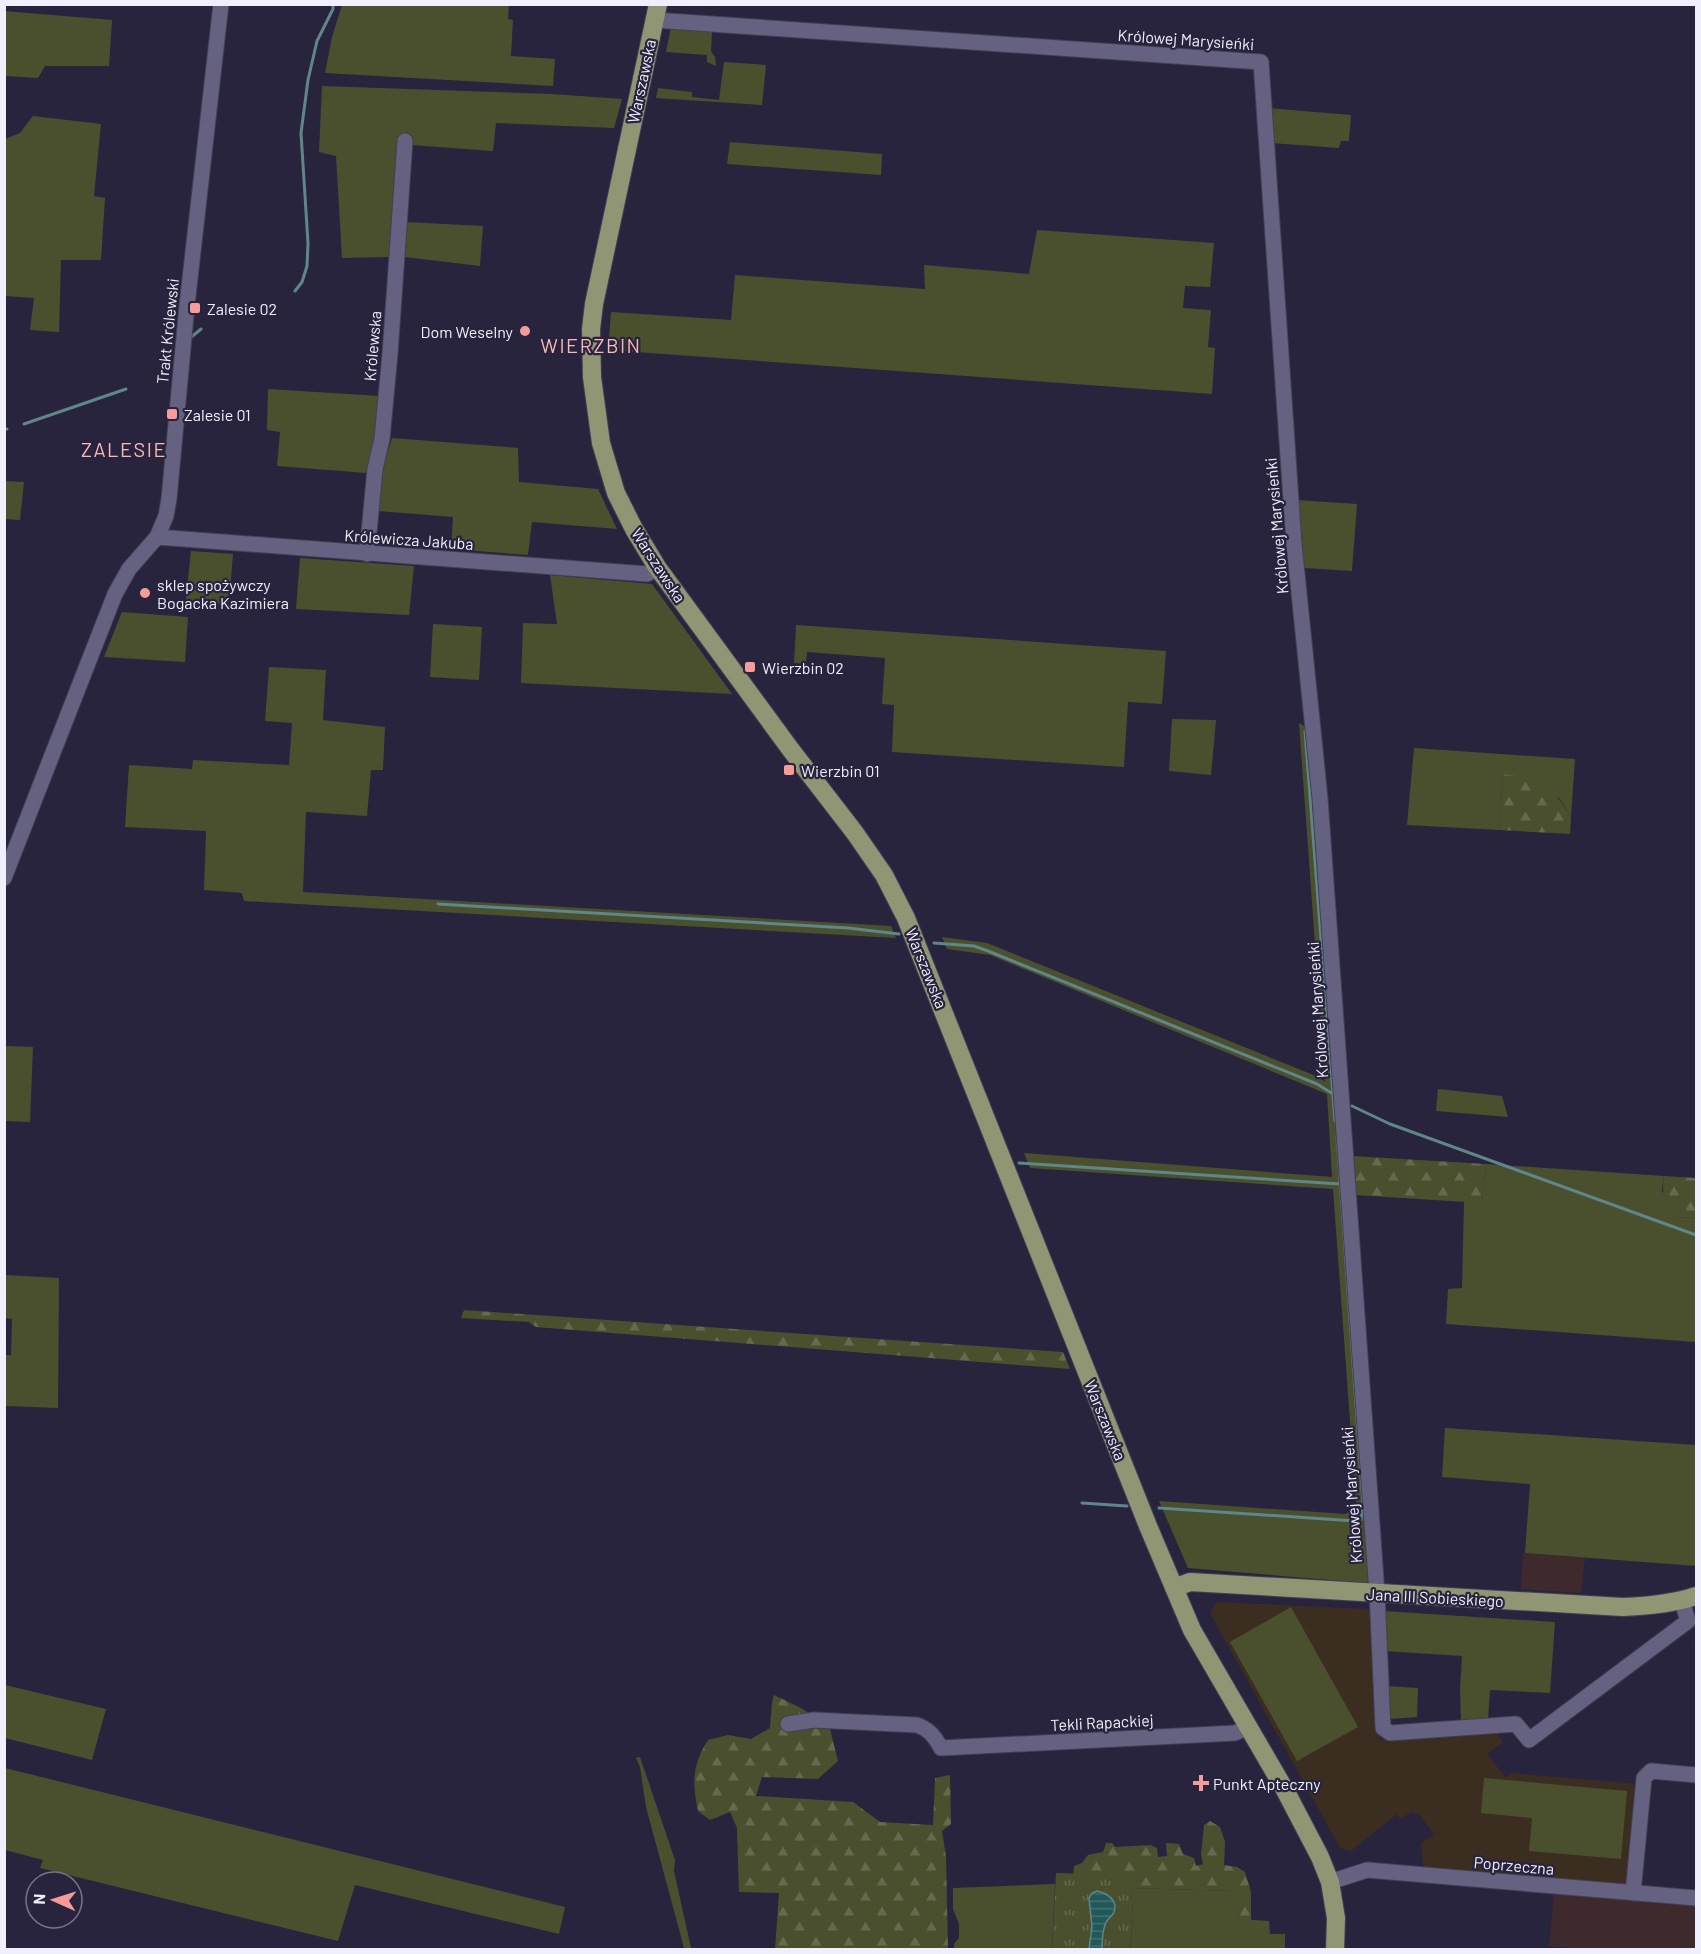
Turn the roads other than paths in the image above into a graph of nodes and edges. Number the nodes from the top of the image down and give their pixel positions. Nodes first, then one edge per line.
1 (221, 4) edge
2 (656, 12) edge
3 (405, 141) dead end
4 (157, 537) junction
5 (367, 554) junction
6 (657, 567) junction
7 (4, 878) edge
8 (1174, 1588) junction
9 (1377, 1593) junction
10 (1689, 1598) edge
11 (1692, 1618) edge
12 (788, 1724) dead end
13 (1248, 1727) junction
14 (1696, 1775) edge
15 (1330, 1882) junction
16 (1634, 1893) junction
17 (1696, 1898) edge
18 (1335, 1950) edge

1 - 4 street, Trakt Królewski
2 - 6 main road, Warszawska
2 - 9 street, Królowej Marysieńki
3 - 5 street, Królewska
4 - 5 street, Królewicza Jakuba
4 - 7 street, Trakt Królewski
5 - 6 street, Królewicza Jakuba
6 - 8 main road, Warszawska
8 - 9 main road, Jana III Sobieskiego
8 - 13 main road, Warszawska
9 - 10 main road, Jana III Sobieskiego
9 - 11 street
10 - 11 street
12 - 13 street, Tekli Rapackiej
13 - 15 main road, Warszawska
14 - 16 street
15 - 16 street, Poprzeczna
15 - 18 main road, Warszawska
16 - 17 street, Poprzeczna

